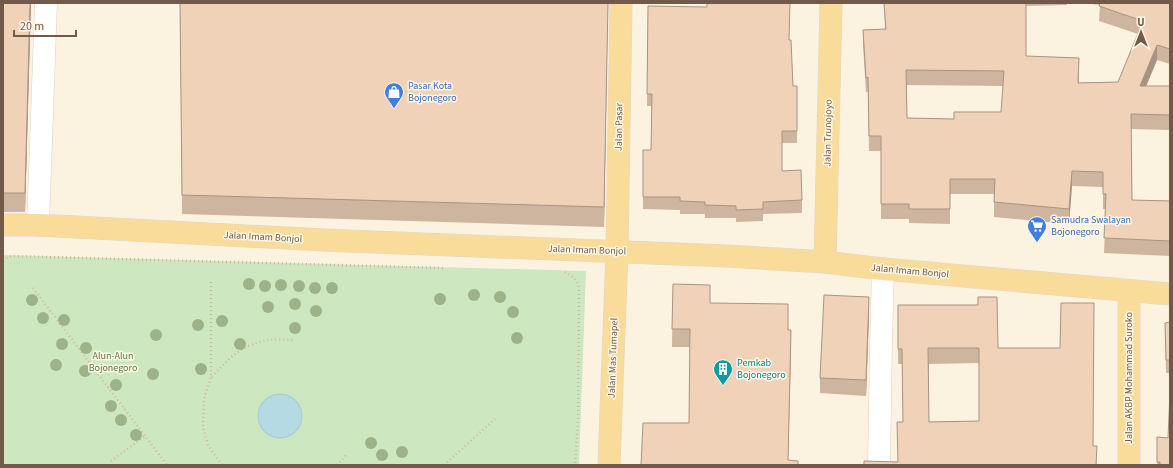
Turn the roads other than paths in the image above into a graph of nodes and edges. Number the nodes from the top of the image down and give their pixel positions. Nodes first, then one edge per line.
1 (46, 3) edge
2 (621, 3) edge
3 (831, 3) edge
4 (3, 225) edge
5 (38, 225) junction
6 (617, 251) junction
7 (825, 262) junction
8 (883, 269) junction
9 (1129, 290) junction
10 (1170, 294) edge
11 (609, 465) edge
12 (879, 465) edge
13 (1129, 465) edge

1 - 5 lane
2 - 6 main road, Jalan Pasar
3 - 7 main road, Jalan Trunojoyo
4 - 5 main road, Jalan Imam Bonjol
5 - 6 main road, Jalan Imam Bonjol
6 - 7 main road, Jalan Imam Bonjol
6 - 11 main road, Jalan Mas Tumapel
7 - 8 main road, Jalan Imam Bonjol
8 - 9 main road, Jalan Imam Bonjol
8 - 12 lane
9 - 10 main road, Jalan Imam Bonjol
9 - 13 main road, Jalan AKBP Mohammad Suroko

